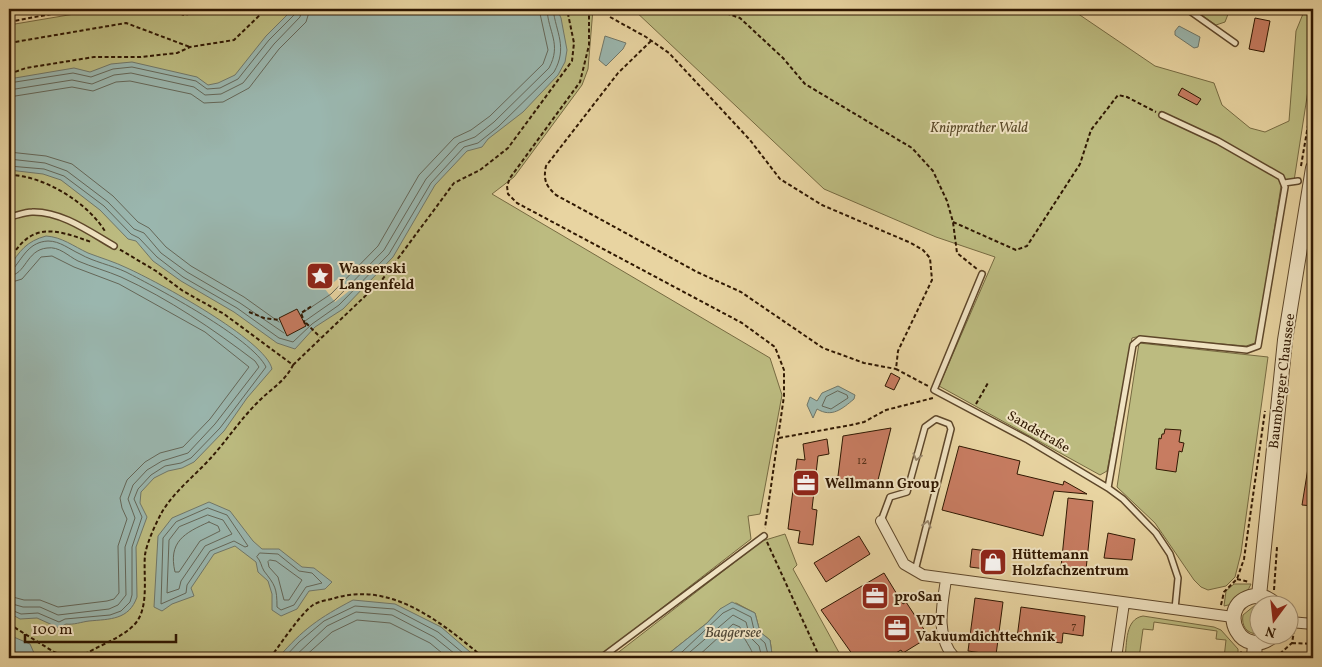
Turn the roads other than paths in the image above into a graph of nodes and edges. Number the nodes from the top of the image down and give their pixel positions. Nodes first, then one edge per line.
1 (1187, 9) edge
2 (1235, 43) dead end
3 (1162, 115) road end
4 (1313, 168) edge
5 (1298, 181) dead end
6 (1284, 183) junction
7 (9, 217) edge
8 (114, 246) road end
9 (982, 274) road end
10 (1108, 488) junction
11 (881, 521) joint
12 (764, 536) road end
13 (914, 571) junction
14 (946, 580) junction
15 (1259, 594) edge
16 (1250, 597) edge
17 (1124, 603) junction
18 (1175, 610) junction
19 (1227, 616) junction
20 (1300, 623) edge
21 (1313, 624) edge
22 (1250, 642) edge
23 (1255, 644) edge
24 (602, 658) edge
25 (955, 658) edge
26 (1116, 658) edge
27 (1254, 658) edge

1 - 2 lane
3 - 6 lane
4 - 15 street, Baumberger Chaussee
5 - 6 lane
6 - 10 lane
7 - 8 lane
9 - 10 lane, Sandstraße
10 - 18 lane, Sandstraße
11 - 13 street
13 -> 11 lane
12 - 24 lane
13 - 14 street
14 - 17 street
14 - 25 street
16 - 19 street
17 - 18 street
17 - 26 street
18 - 19 street
19 - 22 street
20 - 21 street
23 - 27 street

